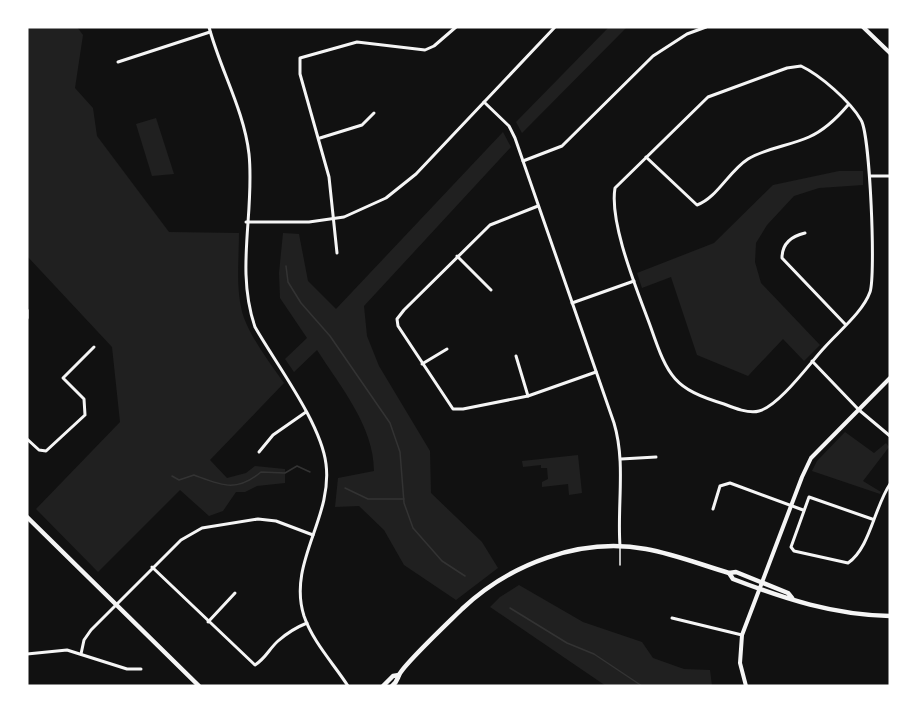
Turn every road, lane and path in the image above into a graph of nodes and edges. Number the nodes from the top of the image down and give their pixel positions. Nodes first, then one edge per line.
1 (209, 27) edge
2 (456, 27) edge
3 (555, 27) edge
4 (706, 27) edge
5 (863, 27) edge
6 (695, 28) edge
7 (210, 32) junction
8 (890, 53) edge
9 (118, 62) dead end
10 (484, 102) junction
11 (848, 105) junction
12 (374, 113) dead end
13 (320, 138) junction
14 (646, 157) junction
15 (523, 161) junction
16 (870, 176) junction
17 (890, 176) edge
18 (537, 206) junction
19 (333, 219) junction
20 (246, 222) junction
21 (805, 233) dead end
22 (337, 253) dead end
23 (457, 256) junction
24 (634, 281) junction
25 (491, 290) dead end
26 (572, 303) junction
27 (27, 310) edge
28 (27, 318) edge
29 (845, 324) junction
30 (94, 347) dead end
31 (447, 350) dead end
32 (516, 356) dead end
33 (812, 361) junction
34 (422, 364) junction
35 (596, 372) junction
36 (890, 378) edge
37 (528, 396) junction
38 (859, 410) junction
39 (306, 412) junction
40 (890, 436) edge
41 (27, 439) edge
42 (259, 452) dead end
43 (656, 457) dead end
44 (621, 459) junction
45 (890, 484) edge
46 (790, 505) junction
47 (713, 509) dead end
48 (803, 510) junction
49 (27, 516) edge
50 (872, 519) junction
51 (313, 535) junction
52 (620, 546) junction
53 (620, 565) dead end
54 (152, 567) junction
55 (729, 573) junction
56 (762, 582) junction
57 (759, 589) junction
58 (236, 593) dead end
59 (792, 598) junction
60 (115, 605) junction
61 (890, 616) edge
62 (672, 618) dead end
63 (208, 622) junction
64 (307, 623) junction
65 (742, 635) junction
66 (27, 654) edge
67 (81, 654) junction
68 (141, 669) dead end
69 (399, 675) junction
70 (199, 686) edge
71 (348, 686) edge
72 (383, 686) edge
73 (392, 686) edge
74 (746, 686) edge

1 - 7 street
2 - 13 street
3 - 10 street
4 - 6 street
5 - 8 street
6 - 15 street
7 - 9 street
7 - 20 street
10 - 15 street
10 - 19 street
11 - 14 street
11 - 14 street
11 - 16 street
12 - 13 street
13 - 19 street
14 - 24 street
15 - 18 street
16 - 17 street
16 - 29 street
18 - 23 street
18 - 26 street
19 - 20 street
19 - 22 street
20 - 39 street
21 - 29 street
23 - 25 street
23 - 34 street
24 - 26 street
24 - 33 street
26 - 35 street
27 - 28 street
29 - 33 street
30 - 41 street
31 - 34 street
32 - 37 street
33 - 38 street
34 - 37 street
35 - 37 street
35 - 44 street
36 - 38 street
38 - 40 street
38 - 46 street
39 - 42 street
39 - 51 street
43 - 44 street
44 - 52 street
45 - 50 street
46 - 47 street
46 - 48 street
46 - 56 street
48 - 50 street
48 - 50 street
49 - 60 main road
51 - 54 street
51 - 64 street
52 - 53 lane
52 - 55 main road
52 - 69 main road
54 - 60 street
54 - 63 street
55 - 56 main road
55 - 57 main road
56 - 57 street
56 - 59 main road
57 - 59 main road
57 - 65 street
58 - 63 street
59 - 61 main road
60 - 67 street
60 - 70 main road
62 - 65 street
63 - 64 street
64 - 71 street
65 - 74 street
66 - 67 street
67 - 68 street
69 - 72 main road
69 - 73 main road

